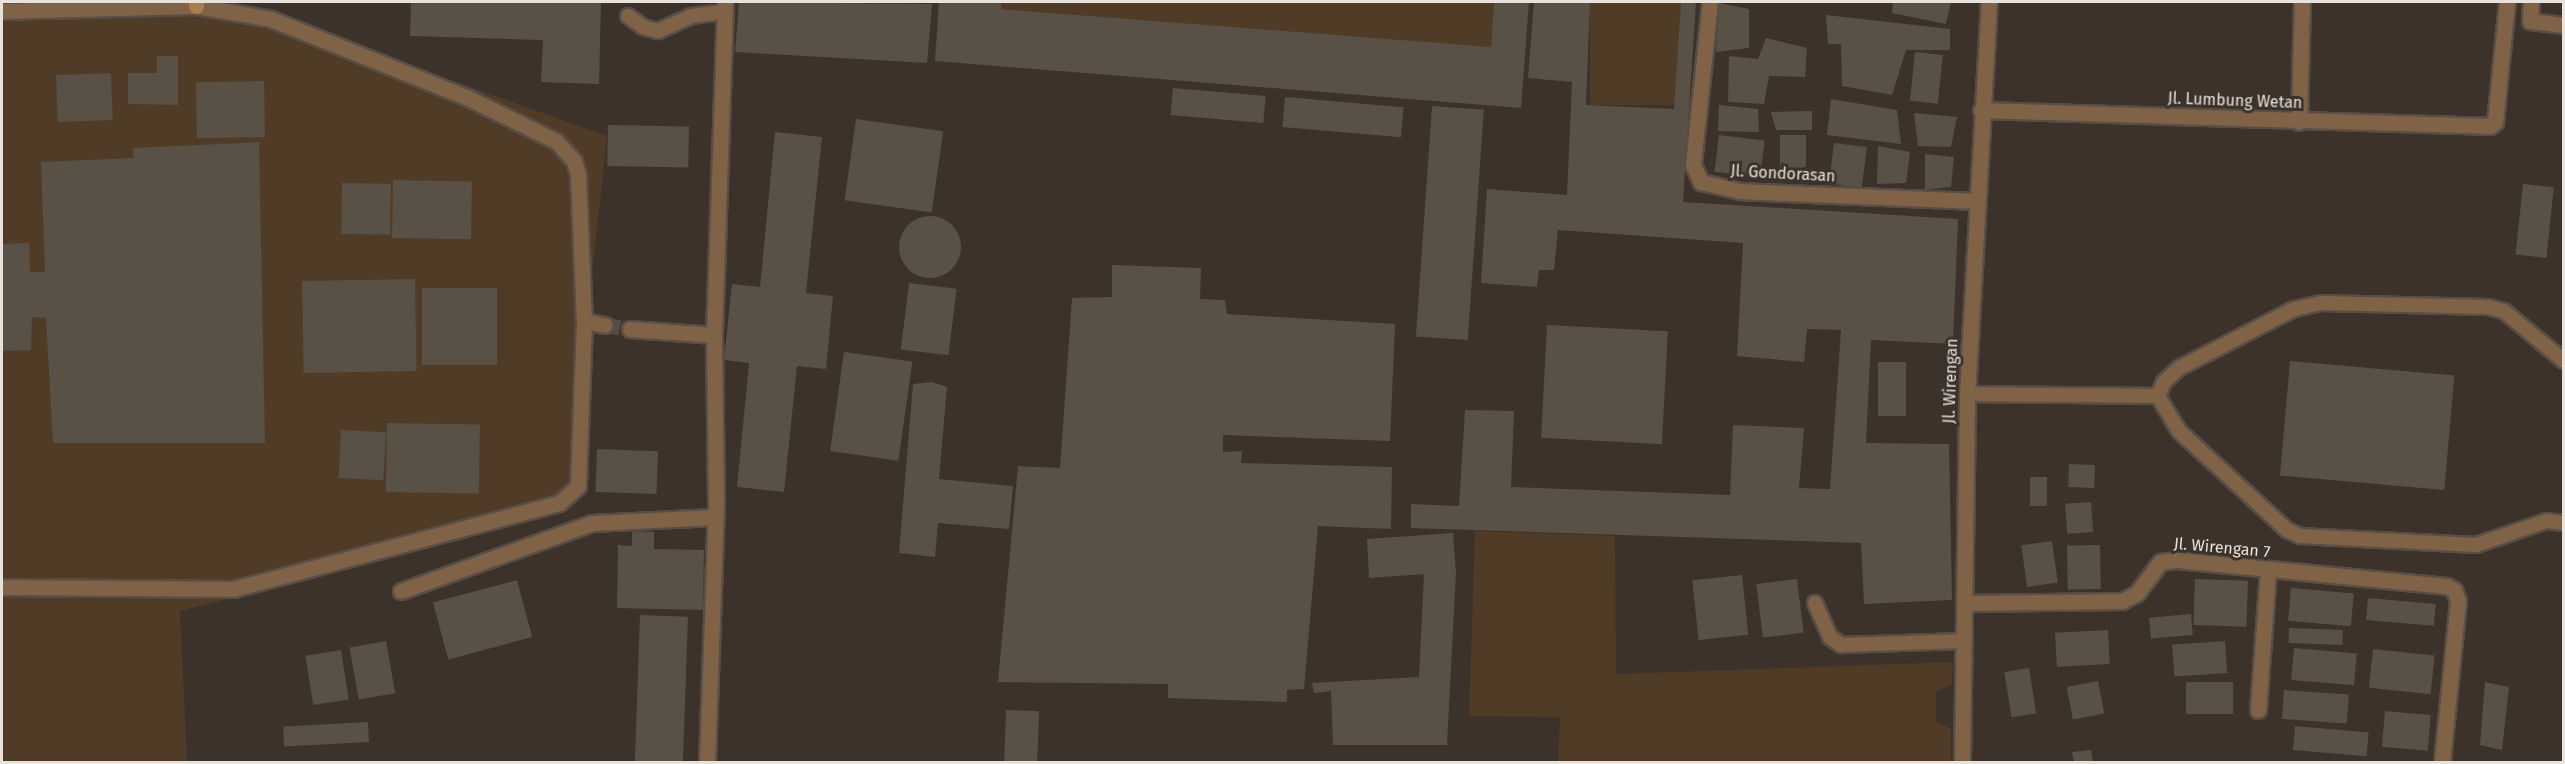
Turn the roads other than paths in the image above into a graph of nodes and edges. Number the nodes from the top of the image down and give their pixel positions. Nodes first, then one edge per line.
1 (1710, 2) edge
2 (1989, 2) edge
3 (2302, 2) edge
4 (2507, 2) edge
5 (2531, 2) edge
6 (196, 4) edge
7 (725, 7) edge
8 (2, 11) edge
9 (628, 16) dead end
10 (2564, 25) edge
11 (1981, 110) junction
12 (2299, 122) junction
13 (1977, 201) junction
14 (584, 321) junction
15 (605, 325) tunnel mouth
16 (630, 328) tunnel mouth
17 (714, 335) junction
18 (2564, 362) edge
19 (1967, 394) junction
20 (2158, 396) junction
21 (715, 517) junction
22 (2564, 524) edge
23 (2268, 569) junction
24 (2, 587) edge
25 (401, 591) dead end
26 (1815, 603) dead end
27 (1966, 603) junction
28 (1964, 641) junction
29 (2258, 710) dead end
30 (707, 762) edge
31 (1962, 762) edge
32 (2442, 762) edge

1 - 13 street, Jl. Gondorasan
2 - 11 street, Jl. Wirengan
3 - 12 street
4 - 12 street, Jl. Lumbung Wetan
5 - 10 street
6 - 8 street
6 - 14 street
7 - 9 lane
7 - 17 street
11 - 12 street, Jl. Lumbung Wetan
11 - 13 street, Jl. Wirengan
13 - 19 street, Jl. Wirengan
14 - 15 street
14 - 24 street
16 - 17 street
17 - 21 street
18 - 20 lane
19 - 20 lane
19 - 27 street, Jl. Wirengan
20 - 22 lane
21 - 25 street
21 - 30 street
23 - 27 street, Jl. Wirengan 7
23 - 29 street
23 - 32 street, Jl. Wirengan 7
26 - 28 lane
27 - 28 street, Jl. Wirengan
28 - 31 street, Jl. Wirengan

